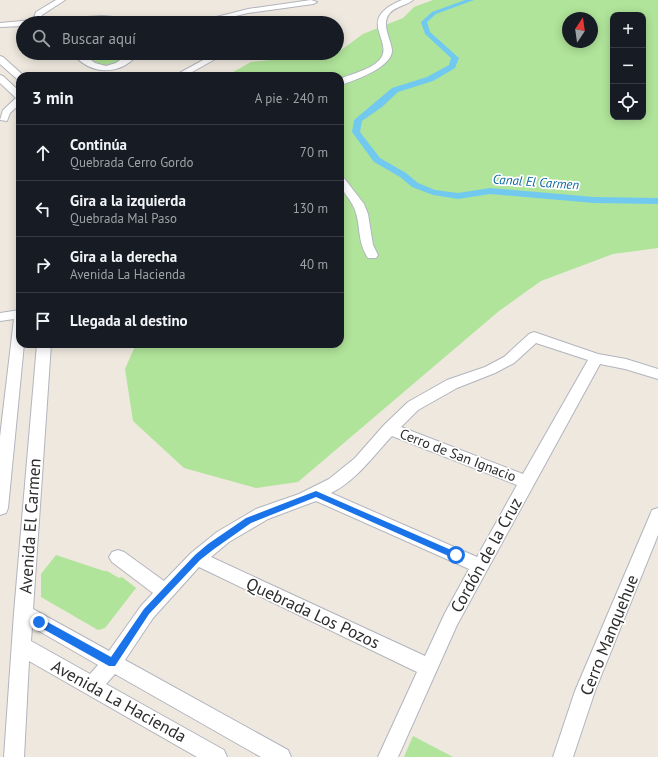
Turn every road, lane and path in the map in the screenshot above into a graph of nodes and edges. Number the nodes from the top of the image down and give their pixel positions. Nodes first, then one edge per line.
1 (61, 0) edge
2 (409, 0) edge
3 (292, 5) dead end
4 (44, 16) edge
5 (230, 16) edge
6 (16, 24) edge
7 (0, 25) edge
8 (0, 59) edge
9 (86, 60) edge
10 (124, 60) edge
11 (206, 60) edge
12 (185, 72) edge
13 (16, 73) edge
14 (0, 78) edge
15 (344, 80) edge
16 (16, 94) edge
17 (16, 102) edge
18 (16, 110) edge
19 (2, 122) edge
20 (344, 185) edge
21 (372, 255) dead end
22 (16, 314) edge
23 (0, 316) edge
24 (16, 322) edge
25 (0, 324) edge
26 (17, 348) edge
27 (44, 348) edge
28 (596, 358) junction
29 (658, 374) edge
30 (389, 429) junction
31 (527, 482) junction
32 (316, 494) junction
33 (0, 508) edge
34 (658, 515) edge
35 (118, 557) dead end
36 (197, 558) junction
37 (480, 566) junction
38 (165, 592) junction
39 (23, 613) junction
40 (21, 646) junction
41 (112, 663) junction
42 (428, 667) junction
43 (92, 686) junction
44 (14, 757) edge
45 (217, 757) edge
46 (282, 757) edge
47 (388, 757) edge
48 (563, 757) edge

1 - 4 street
2 - 15 street
3 - 5 street
6 - 7 street
8 - 13 street
9 - 10 street
11 - 12 street
14 - 16 street
17 - 19 street
18 - 19 street
20 - 21 street
22 - 23 street
24 - 25 street
26 - 33 street, Avenida El Carmen
27 - 39 street, Avenida El Carmen
28 - 29 street
28 - 30 street
28 - 31 street, Cordón de la Cruz
30 - 31 street, Cerro de San Ignacio
30 - 32 street
31 - 37 street, Cordón de la Cruz
32 - 36 street
32 - 37 street
34 - 48 street, Cerro Manquehue
35 - 38 street
36 - 38 street
36 - 42 street, Quebrada Los Pozos
37 - 42 street, Cordón de la Cruz
38 - 41 street
39 - 40 street, Avenida El Carmen
39 - 41 street, Avenida La Hacienda
40 - 43 street, Avenida La Hacienda
40 - 44 street, Avenida El Carmen
41 - 43 street
41 - 46 street, Avenida La Hacienda
42 - 47 street, Cordón de la Cruz
43 - 45 street, Avenida La Hacienda

